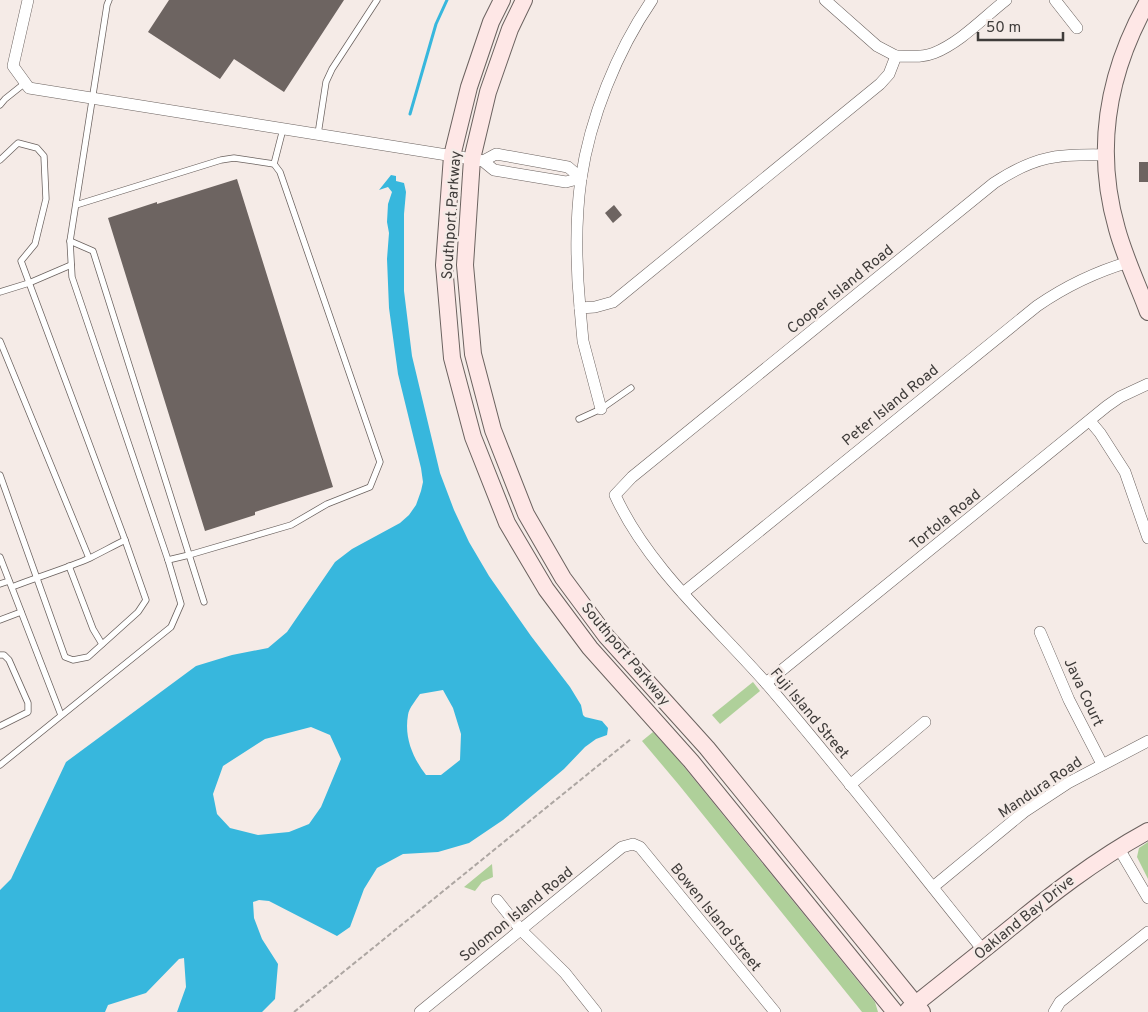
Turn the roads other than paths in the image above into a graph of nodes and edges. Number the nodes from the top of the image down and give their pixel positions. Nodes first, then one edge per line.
1 (28, 0) edge
2 (109, 0) edge
3 (377, 0) edge
4 (502, 0) edge
5 (524, 0) edge
6 (652, 0) edge
7 (825, 0) edge
8 (1006, 0) edge
9 (1055, 0) edge
10 (1148, 1) edge
11 (1077, 28) dead end
12 (896, 56) junction
13 (25, 83) junction
14 (92, 98) junction
15 (0, 105) edge
16 (283, 129) junction
17 (318, 134) junction
18 (1105, 155) junction
19 (452, 156) junction
20 (0, 160) edge
21 (478, 160) junction
22 (274, 164) junction
23 (581, 178) junction
24 (76, 204) junction
25 (70, 241) junction
26 (1128, 262) junction
27 (71, 265) junction
28 (28, 283) junction
29 (0, 292) edge
30 (580, 308) junction
31 (1148, 312) edge
32 (0, 341) edge
33 (1148, 384) edge
34 (631, 388) dead end
35 (602, 409) junction
36 (579, 419) dead end
37 (1090, 421) junction
38 (0, 475) edge
39 (615, 495) joint
40 (1148, 538) edge
41 (125, 540) junction
42 (189, 555) junction
43 (0, 557) edge
44 (89, 558) junction
45 (168, 560) junction
46 (69, 566) junction
47 (37, 577) junction
48 (0, 584) edge
49 (11, 584) junction
50 (684, 592) junction
51 (204, 602) dead end
52 (21, 612) junction
53 (0, 620) edge
54 (1040, 632) dead end
55 (102, 644) junction
56 (0, 655) edge
57 (766, 683) junction
58 (61, 715) junction
59 (925, 722) dead end
60 (0, 726) edge
61 (1148, 741) edge
62 (1102, 764) junction
63 (0, 765) edge
64 (850, 785) junction
65 (1148, 831) edge
66 (633, 844) joint
67 (1118, 847) junction
68 (933, 887) junction
69 (1148, 898) edge
70 (497, 900) dead end
71 (521, 930) junction
72 (1148, 932) edge
73 (983, 950) junction
74 (915, 1009) edge
75 (770, 1010) edge
76 (420, 1012) edge
77 (596, 1012) edge
78 (895, 1012) edge
79 (1054, 1012) edge

1 - 13 street
2 - 14 lane
3 - 17 lane
4 - 19 main road, Southport Parkway
5 - 21 main road, Southport Parkway
6 - 23 street
7 - 12 street
8 - 12 street
9 - 11 street
10 - 18 main road
12 - 30 street
13 - 14 street
13 - 15 lane
14 - 16 street
14 - 24 lane
16 - 17 street
16 - 22 lane
17 - 19 street
18 - 26 main road
18 - 39 street, Cooper Island Road
19 - 21 street
19 - 78 main road, Southport Parkway
20 - 28 lane
21 - 23 street
21 - 23 street
21 - 74 main road, Southport Parkway
22 - 24 lane
22 - 42 lane
23 - 30 street
24 - 25 lane
25 - 27 lane
25 - 42 lane
26 - 31 main road
26 - 50 street, Peter Island Road
27 - 28 lane
27 - 45 lane
28 - 29 lane
28 - 41 lane
30 - 35 street
32 - 44 lane
33 - 37 street, Tortola Road
34 - 35 lane
35 - 36 lane
37 - 40 street
37 - 57 street, Tortola Road
38 - 47 lane
39 - 50 street, Fuji Island Street
41 - 44 lane
41 - 55 lane
42 - 45 lane
42 - 51 lane
43 - 49 lane
44 - 46 lane
45 - 58 lane
46 - 47 lane
46 - 55 lane
47 - 49 lane
47 - 55 lane
48 - 49 lane
49 - 52 lane
50 - 57 street, Fuji Island Street
52 - 53 lane
52 - 58 lane
54 - 62 street, Java Court
56 - 60 lane
57 - 64 street, Fuji Island Street
58 - 63 lane
59 - 64 street
61 - 62 street, Mandura Road
62 - 68 street, Mandura Road
64 - 68 street, Fuji Island Street
65 - 67 main road, Oakland Bay Drive
66 - 71 street, Solomon Island Road
66 - 75 street, Bowen Island Street
67 - 69 street
67 - 73 main road, Oakland Bay Drive
68 - 73 street, Fuji Island Street
70 - 71 street
71 - 76 street, Solomon Island Road
71 - 77 street
72 - 79 street
73 - 74 main road, Oakland Bay Drive

